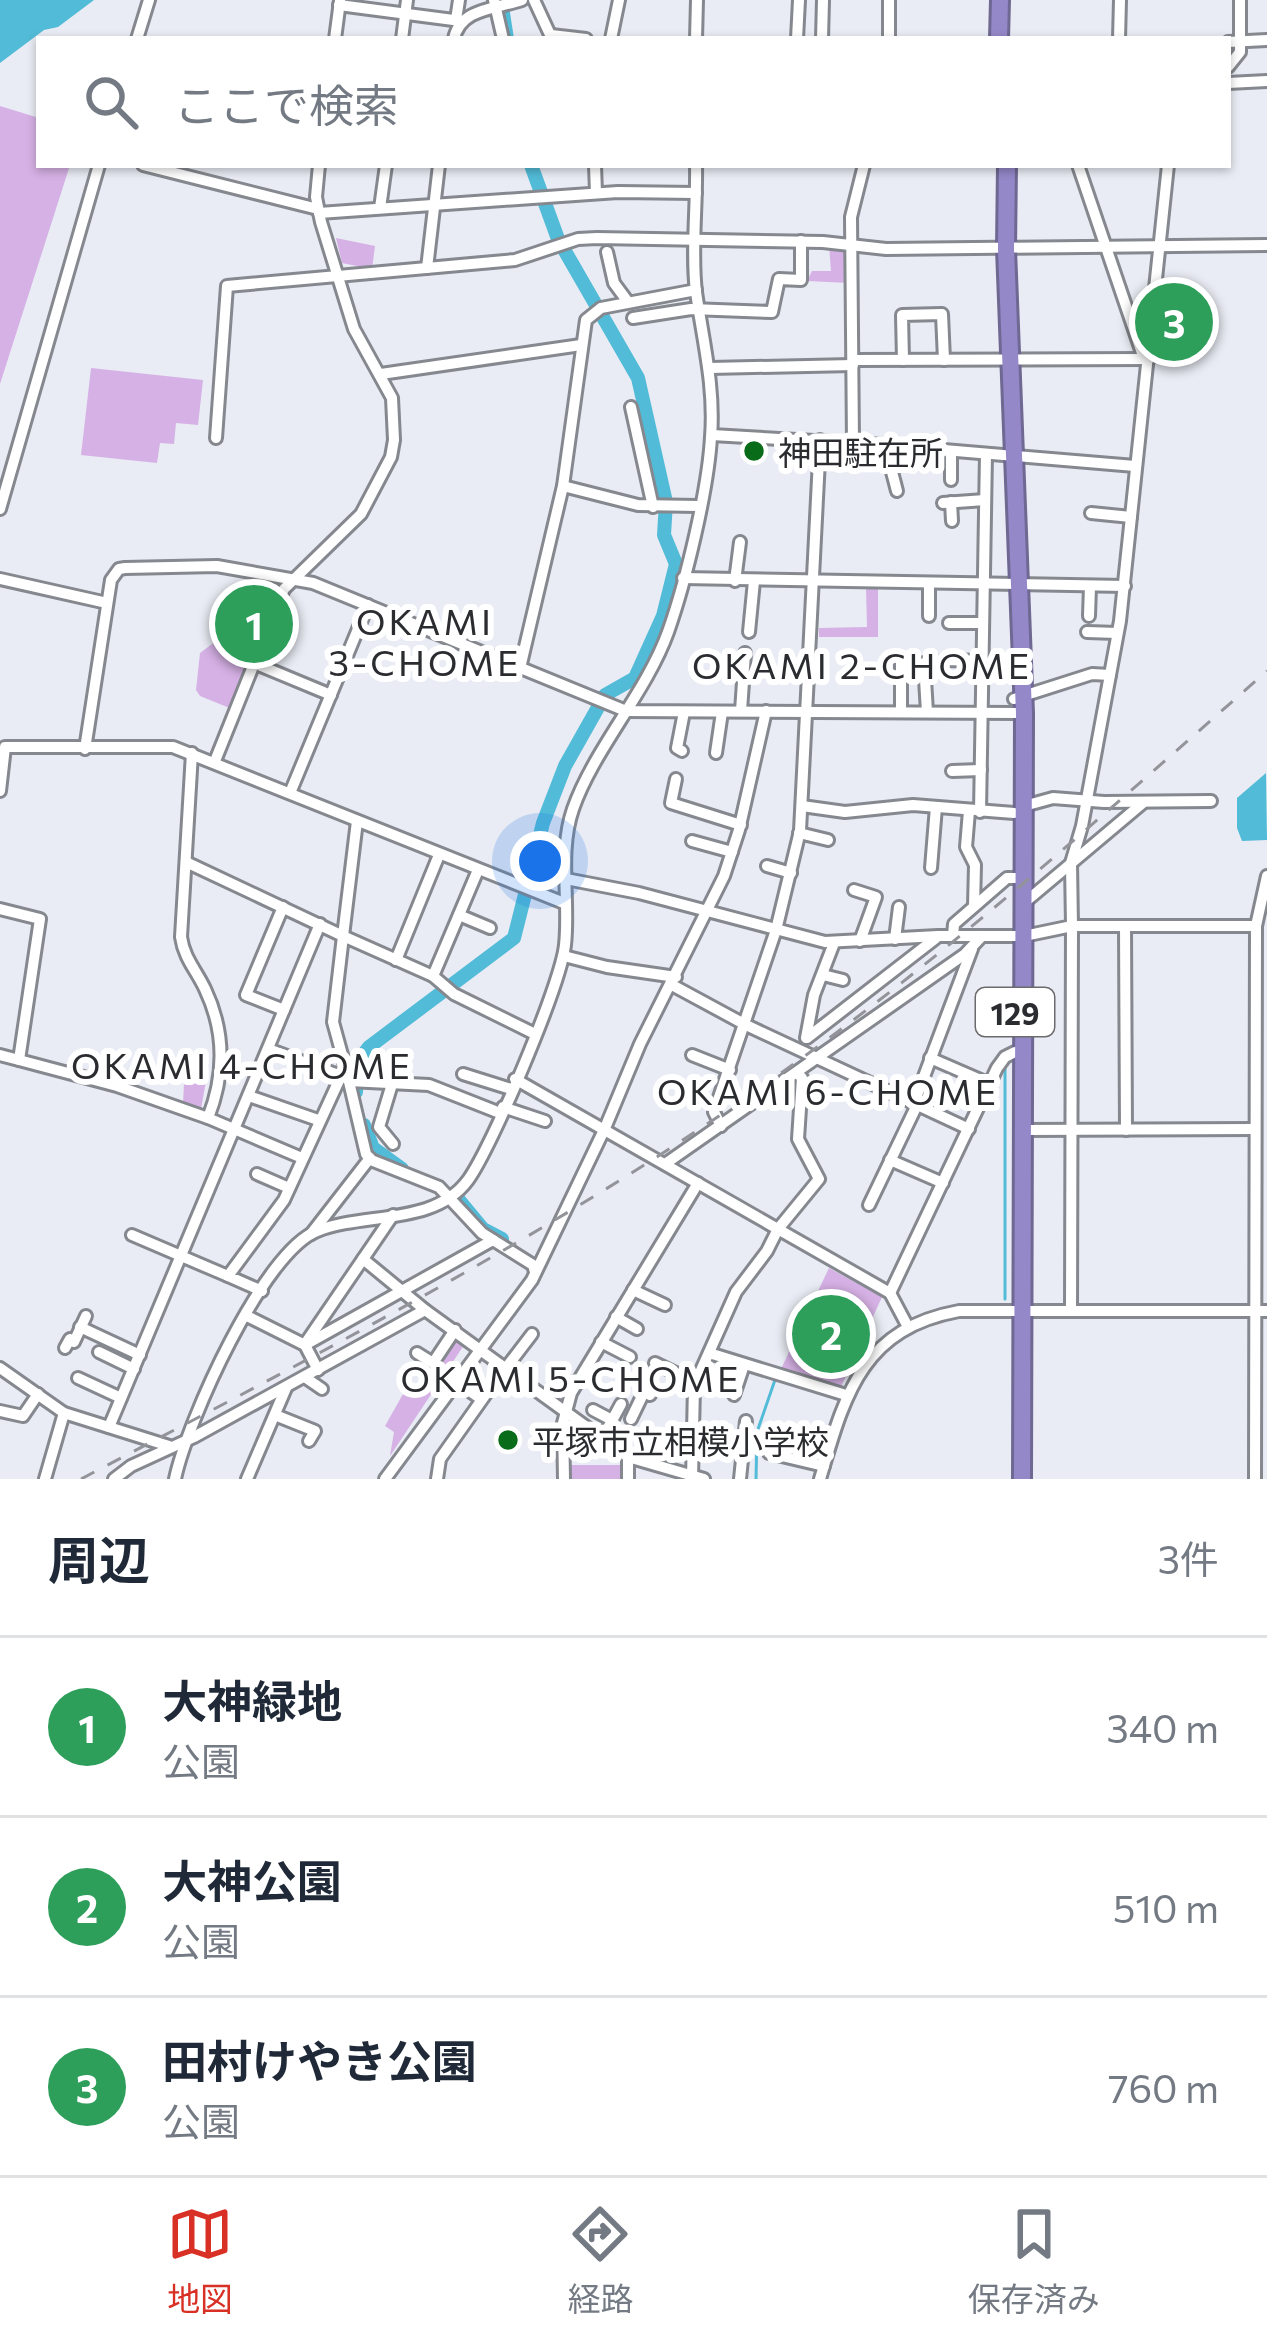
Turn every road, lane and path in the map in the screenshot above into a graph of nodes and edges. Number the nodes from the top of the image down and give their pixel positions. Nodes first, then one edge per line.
1 (149, 0) edge
2 (459, 0) edge
3 (533, 0) edge
4 (619, 0) edge
5 (697, 0) edge
6 (800, 0) edge
7 (823, 0) edge
8 (889, 0) edge
9 (1000, 0) edge
10 (1009, 0) edge
11 (1120, 0) edge
12 (1240, 0) edge
13 (339, 2) edge
14 (506, 3) edge
15 (406, 6) edge
16 (458, 20) junction
17 (138, 36) edge
18 (334, 36) edge
19 (402, 36) edge
20 (455, 36) edge
21 (503, 36) edge
22 (551, 36) edge
23 (612, 36) edge
24 (696, 36) edge
25 (797, 36) edge
26 (822, 36) edge
27 (889, 36) edge
28 (999, 36) edge
29 (1009, 36) edge
30 (1119, 36) edge
31 (1267, 40) edge
32 (1234, 42) edge
33 (1267, 81) edge
34 (1231, 83) edge
35 (98, 168) edge
36 (154, 168) edge
37 (319, 168) edge
38 (386, 168) edge
39 (440, 168) edge
40 (595, 168) edge
41 (696, 168) edge
42 (864, 168) edge
43 (998, 168) edge
44 (1007, 168) edge
45 (1079, 168) edge
46 (1168, 168) edge
47 (596, 194) junction
48 (696, 194) junction
49 (435, 204) junction
50 (380, 208) junction
51 (318, 211) junction
52 (696, 240) junction
53 (801, 241) junction
54 (852, 244) junction
55 (1267, 245) edge
56 (1160, 246) junction
57 (1106, 247) junction
58 (1001, 249) junction
59 (607, 253) dead end
60 (427, 268) junction
61 (337, 276) junction
62 (696, 290) junction
63 (628, 302) junction
64 (700, 309) junction
65 (633, 318) dead end
66 (581, 345) junction
67 (1147, 359) junction
68 (903, 360) junction
69 (944, 360) junction
70 (1005, 360) junction
71 (854, 362) junction
72 (710, 368) junction
73 (381, 374) junction
74 (631, 407) dead end
75 (712, 435) junction
76 (216, 438) dead end
77 (820, 440) junction
78 (853, 442) junction
79 (885, 445) junction
80 (951, 451) junction
81 (986, 454) junction
82 (1009, 455) junction
83 (1135, 466) junction
84 (951, 480) dead end
85 (563, 486) junction
86 (897, 491) dead end
87 (985, 500) junction
88 (698, 506) junction
89 (653, 507) junction
90 (0, 509) edge
91 (1091, 513) dead end
92 (1131, 517) junction
93 (952, 521) dead end
94 (740, 542) dead end
95 (294, 578) junction
96 (682, 578) junction
97 (0, 579) edge
98 (735, 581) junction
99 (754, 581) junction
100 (813, 581) junction
101 (929, 584) junction
102 (1015, 585) junction
103 (983, 586) junction
104 (1090, 586) junction
105 (1124, 586) junction
106 (107, 603) junction
107 (368, 604) junction
108 (929, 616) dead end
109 (1089, 616) dead end
110 (949, 623) dead end
111 (983, 623) junction
112 (749, 632) dead end
113 (1087, 632) dead end
114 (1118, 633) junction
115 (745, 653) dead end
116 (902, 658) dead end
117 (944, 660) dead end
118 (982, 661) junction
119 (254, 663) junction
120 (924, 663) dead end
121 (520, 668) junction
122 (1110, 675) junction
123 (331, 695) junction
124 (1019, 705) junction
125 (626, 711) junction
126 (766, 711) junction
127 (806, 711) junction
128 (683, 712) junction
129 (722, 712) junction
130 (741, 712) junction
131 (901, 712) junction
132 (927, 712) junction
133 (982, 713) junction
134 (3, 747) edge
135 (677, 748) dead end
136 (85, 749) junction
137 (192, 753) junction
138 (716, 753) dead end
139 (215, 761) junction
140 (981, 770) junction
141 (952, 771) dead end
142 (673, 783) dead end
143 (0, 791) edge
144 (290, 793) junction
145 (1086, 801) junction
146 (1210, 801) dead end
147 (1144, 802) junction
148 (802, 806) junction
149 (936, 807) junction
150 (1019, 810) junction
151 (975, 812) junction
152 (357, 821) junction
153 (741, 825) junction
154 (800, 833) junction
155 (828, 840) dead end
156 (692, 841) dead end
157 (732, 852) junction
158 (439, 855) junction
159 (188, 863) junction
160 (929, 863) dead end
161 (1071, 863) junction
162 (767, 866) dead end
163 (478, 870) junction
164 (791, 873) junction
165 (1267, 876) edge
166 (1015, 878) junction
167 (566, 879) junction
168 (860, 890) dead end
169 (564, 903) junction
170 (1024, 903) junction
171 (974, 906) junction
172 (284, 907) junction
173 (899, 908) dead end
174 (0, 909) edge
175 (709, 912) junction
176 (459, 915) junction
177 (320, 925) junction
178 (1072, 926) junction
179 (1125, 926) junction
180 (1256, 926) junction
181 (490, 928) dead end
182 (776, 930) junction
183 (953, 935) junction
184 (343, 936) junction
185 (938, 936) junction
186 (1020, 936) junction
187 (895, 939) junction
188 (860, 941) junction
189 (977, 942) junction
190 (830, 943) junction
191 (564, 956) junction
192 (396, 960) junction
193 (433, 976) junction
194 (804, 977) dead end
195 (821, 978) junction
196 (843, 980) dead end
197 (674, 981) junction
198 (284, 1010) junction
199 (746, 1025) junction
200 (535, 1034) junction
201 (806, 1039) junction
202 (268, 1049) junction
203 (1015, 1052) junction
204 (805, 1053) junction
205 (0, 1055) edge
206 (692, 1055) dead end
207 (931, 1058) junction
208 (819, 1059) junction
209 (19, 1060) junction
210 (730, 1070) junction
211 (463, 1074) dead end
212 (798, 1074) junction
213 (345, 1077) junction
214 (392, 1084) junction
215 (513, 1084) junction
216 (990, 1084) junction
217 (249, 1096) junction
218 (915, 1104) junction
219 (502, 1110) junction
220 (208, 1118) junction
221 (318, 1120) junction
222 (537, 1121) dead end
223 (721, 1126) junction
224 (605, 1128) junction
225 (235, 1129) junction
226 (969, 1129) junction
227 (1255, 1129) junction
228 (1023, 1130) junction
229 (1072, 1130) junction
230 (1126, 1130) junction
231 (387, 1143) dead end
232 (302, 1158) junction
233 (370, 1158) junction
234 (890, 1160) junction
235 (664, 1164) junction
236 (263, 1175) dead end
237 (698, 1183) junction
238 (943, 1183) junction
239 (289, 1188) junction
240 (452, 1198) junction
241 (869, 1205) dead end
242 (680, 1212) junction
243 (393, 1215) junction
244 (697, 1221) dead end
245 (778, 1228) junction
246 (311, 1234) junction
247 (132, 1235) dead end
248 (493, 1240) junction
249 (181, 1256) junction
250 (363, 1259) junction
251 (535, 1272) junction
252 (227, 1276) junction
253 (633, 1289) junction
254 (262, 1292) junction
255 (403, 1292) junction
256 (890, 1293) junction
257 (665, 1304) dead end
258 (425, 1310) junction
259 (1017, 1310) junction
260 (1071, 1311) junction
261 (1261, 1311) edge
262 (247, 1316) junction
263 (464, 1316) dead end
264 (616, 1318) junction
265 (908, 1327) junction
266 (638, 1329) dead end
267 (454, 1330) junction
268 (528, 1336) dead end
269 (601, 1342) junction
270 (305, 1345) junction
271 (479, 1347) junction
272 (65, 1348) dead end
273 (99, 1352) dead end
274 (417, 1353) dead end
275 (709, 1353) junction
276 (140, 1355) junction
277 (629, 1357) dead end
278 (744, 1366) junction
279 (659, 1367) dead end
280 (0, 1368) edge
281 (506, 1368) junction
282 (134, 1369) junction
283 (312, 1374) junction
284 (455, 1381) junction
285 (82, 1382) dead end
286 (696, 1383) junction
287 (286, 1388) junction
288 (322, 1389) dead end
289 (38, 1394) junction
290 (650, 1395) dead end
291 (846, 1395) junction
292 (122, 1398) junction
293 (481, 1399) junction
294 (749, 1400) dead end
295 (593, 1410) dead end
296 (0, 1411) edge
297 (565, 1412) junction
298 (616, 1412) junction
299 (64, 1413) junction
300 (274, 1415) junction
301 (631, 1420) junction
302 (746, 1421) dead end
303 (110, 1427) junction
304 (646, 1427) dead end
305 (186, 1438) junction
306 (602, 1439) junction
307 (309, 1441) dead end
308 (169, 1446) junction
309 (769, 1453) dead end
310 (628, 1457) junction
311 (822, 1472) edge
312 (696, 1478) edge
313 (45, 1479) edge
314 (114, 1479) edge
315 (175, 1479) edge
316 (247, 1479) edge
317 (385, 1479) edge
318 (437, 1479) edge
319 (564, 1479) edge
320 (628, 1479) edge
321 (740, 1479) edge
322 (1017, 1479) edge
323 (1255, 1479) edge

1 - 17 street
2 - 16 street
3 - 22 street
4 - 23 street
5 - 24 street
6 - 25 street
7 - 26 street
8 - 27 street
9 - 28 highway
10 - 29 highway
11 - 30 street
12 - 32 street
13 - 15 street
13 - 18 street
14 - 16 street
14 - 21 street
15 - 16 street
15 - 19 street
16 - 20 street
31 - 32 street
33 - 34 street
35 - 90 street
36 - 51 street
37 - 51 street
38 - 50 street
39 - 49 street
40 - 47 street
41 - 48 street
42 - 54 street
43 - 58 highway, 129
44 - 58 highway, 129
45 - 57 street
46 - 56 street
47 - 48 street
47 - 49 street
48 - 52 street
49 - 50 street
49 - 60 street
50 - 51 street
51 - 61 street
52 - 53 street
52 - 60 street
52 - 62 street
53 - 54 street
53 - 64 street
54 - 58 street
54 - 71 street
55 - 56 street
56 - 57 street
56 - 67 street
57 - 58 street
57 - 67 street
58 - 70 highway, 129
59 - 63 street
60 - 61 street
61 - 73 street
61 - 76 street
62 - 63 street
62 - 64 street
63 - 66 street
64 - 65 street
64 - 72 street
66 - 73 street
66 - 85 street
67 - 70 street
67 - 83 street
68 - 69 street
68 - 69 street
68 - 71 street
69 - 70 street
70 - 82 highway, 129
71 - 72 street
71 - 78 street
72 - 75 street
73 - 95 street
74 - 89 street
75 - 77 street
75 - 88 street
77 - 78 street
77 - 100 street
78 - 79 street
79 - 80 street
79 - 86 street
80 - 81 street
80 - 84 street
81 - 82 street
81 - 87 street
82 - 83 street
82 - 102 highway, 129
83 - 92 street
85 - 89 street
85 - 121 street
87 - 93 street
87 - 103 street
88 - 89 street
88 - 96 street
91 - 92 street
92 - 105 street
94 - 98 street
95 - 106 street
95 - 107 street
95 - 119 street
96 - 98 street
96 - 125 street
97 - 106 street
98 - 99 street
99 - 100 street
99 - 112 street
100 - 101 street
100 - 127 street
101 - 103 street
101 - 108 street
102 - 103 street
102 - 104 street
102 - 124 highway, 129
103 - 111 street
104 - 105 street
104 - 109 street
105 - 114 street
106 - 136 street
107 - 121 street
107 - 123 street
110 - 111 street
111 - 118 street
113 - 114 street
114 - 122 street
115 - 130 street
116 - 131 street
117 - 118 street
118 - 133 street
119 - 123 street
119 - 139 street
120 - 132 street
121 - 125 street
122 - 124 street
122 - 145 street
123 - 144 street
124 - 133 street
124 - 150 highway, 129
125 - 128 street
125 - 167 street
126 - 127 street
126 - 130 street
126 - 153 street
127 - 131 street
127 - 148 street
128 - 129 street
128 - 135 street
129 - 130 street
129 - 138 street
131 - 132 street
132 - 133 street
133 - 140 street
134 - 136 street
134 - 143 street
136 - 137 street
137 - 139 street
137 - 159 street
139 - 144 street
140 - 141 street
140 - 151 street
142 - 153 street
144 - 152 street
145 - 147 street
145 - 150 street
145 - 161 street
146 - 147 street
147 - 161 street
148 - 149 street
148 - 154 street
149 - 151 street
149 - 160 street
150 - 151 street
150 - 166 highway, 129
150 - 170 highway, 129
151 - 171 street
152 - 158 street
152 - 184 street
153 - 157 street
154 - 155 street
154 - 164 street
156 - 157 street
157 - 175 street
158 - 163 street
158 - 192 street
159 - 172 street
159 - 220 street
161 - 170 street
161 - 178 street
162 - 164 street
163 - 169 street
163 - 176 street
164 - 182 street
165 - 180 street
166 - 171 street
166 - 186 highway, 129
167 - 169 street
167 - 175 street
168 - 188 street
169 - 191 street
170 - 186 highway, 129
171 - 183 street
172 - 177 street
172 - 198 street
173 - 187 street
174 - 209 street
175 - 182 street
175 - 197 street
176 - 181 street
176 - 193 street
177 - 184 street
177 - 198 street
178 - 179 street
178 - 186 street
178 - 229 street
179 - 180 street
179 - 230 street
180 - 227 street
182 - 190 street
182 - 199 street
183 - 185 street
183 - 189 street
184 - 192 street
184 - 213 street
185 - 187 street
185 - 201 street
186 - 189 street
186 - 203 highway, 129
186 - 228 highway, 129
187 - 188 street
188 - 190 street
189 - 207 street
189 - 208 street
190 - 195 street
191 - 197 street
191 - 200 street
192 - 193 street
193 - 200 street
194 - 195 street
195 - 196 street
195 - 201 street
197 - 199 street
197 - 224 street
198 - 202 street
199 - 204 street
199 - 210 street
200 - 215 street
201 - 204 street
202 - 213 street
202 - 217 street
203 - 216 street
203 - 259 highway, 129
204 - 208 street
205 - 209 street
206 - 210 street
207 - 216 street
207 - 218 street
208 - 212 street
208 - 218 street
209 - 220 street
210 - 223 street
211 - 215 street
212 - 223 street
212 - 245 street
213 - 214 street
213 - 221 street
213 - 233 street
214 - 219 street
214 - 231 street
215 - 219 street
215 - 224 street
216 - 226 street
217 - 221 street
217 - 225 street
218 - 226 street
218 - 234 street
219 - 222 street
219 - 240 street
220 - 225 street
221 - 232 street
223 - 235 street
224 - 235 street
224 - 251 street
225 - 232 street
225 - 249 street
226 - 238 street
227 - 230 street
227 - 261 street
228 - 229 street
228 - 259 highway, 129
229 - 230 street
229 - 260 street
232 - 239 street
233 - 240 street
233 - 246 street
234 - 238 street
234 - 241 street
235 - 237 street
236 - 239 street
237 - 242 street
237 - 245 street
238 - 256 street
239 - 252 street
240 - 243 street
240 - 248 street
242 - 244 street
242 - 253 street
243 - 246 street
243 - 250 street
245 - 256 street
245 - 275 street
246 - 254 street
247 - 249 street
248 - 251 street
248 - 255 street
249 - 252 street
249 - 276 street
250 - 255 street
250 - 270 street
251 - 271 street
252 - 254 street
253 - 257 street
253 - 264 street
254 - 262 street
255 - 258 street
255 - 270 street
256 - 265 street
258 - 267 street
258 - 283 street
259 - 260 street
259 - 265 street
259 - 322 highway, 129
260 - 261 street
261 - 323 street
262 - 270 street
262 - 305 street
263 - 267 street
264 - 266 street
264 - 269 street
265 - 291 street
267 - 271 street
267 - 274 street
268 - 281 street
269 - 277 street
269 - 297 street
270 - 283 street
271 - 281 street
271 - 284 street
272 - 276 street
273 - 282 street
275 - 278 street
275 - 286 street
276 - 282 street
278 - 291 street
278 - 294 street
279 - 286 street
280 - 289 street
281 - 293 street
281 - 297 street
282 - 292 street
283 - 287 street
283 - 288 street
284 - 293 street
284 - 317 street
285 - 292 street
286 - 312 street
287 - 300 street
287 - 305 street
289 - 296 street
289 - 299 street
290 - 301 street
291 - 311 street
292 - 303 street
293 - 318 street
295 - 298 street
297 - 306 street
297 - 319 street
298 - 301 street
298 - 306 street
299 - 303 street
299 - 313 street
300 - 307 street
300 - 316 street
301 - 304 street
302 - 321 street
303 - 308 street
305 - 308 street
305 - 315 street
306 - 310 street
308 - 314 street
309 - 311 street
310 - 312 street
310 - 320 street

